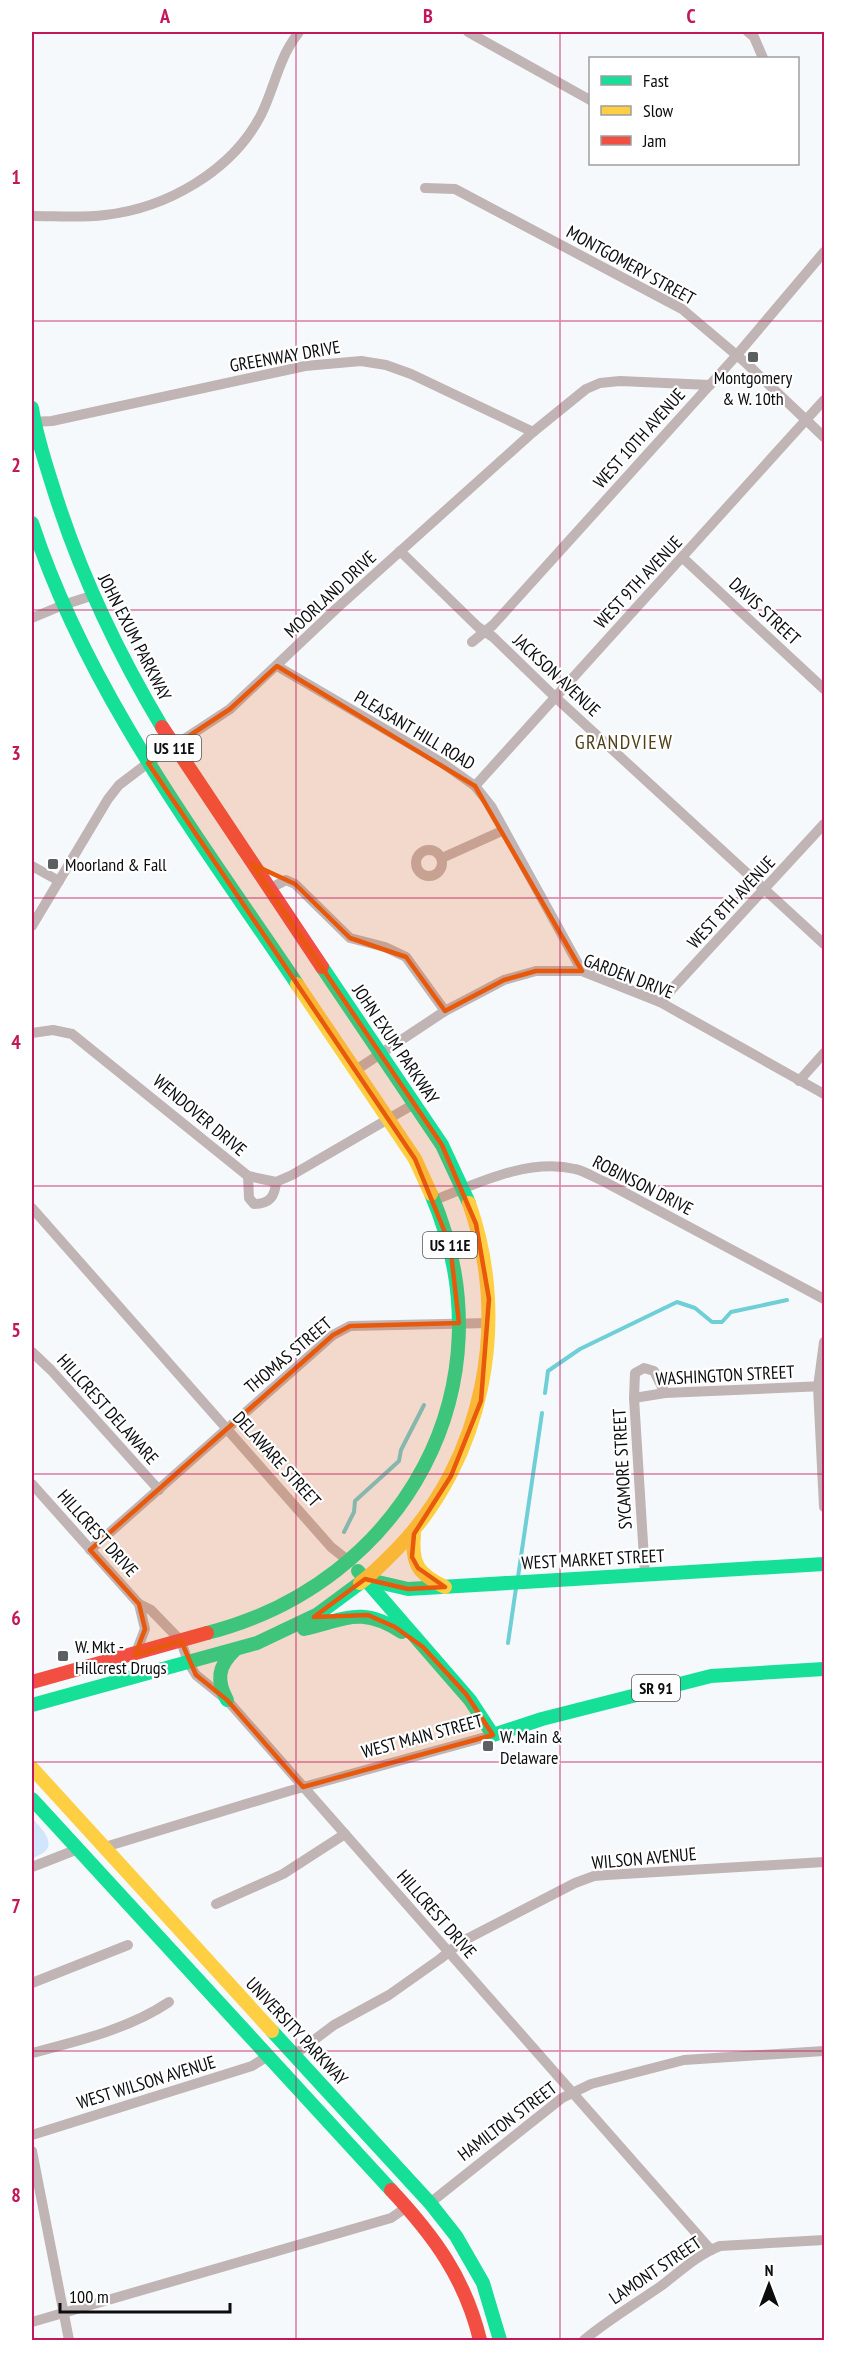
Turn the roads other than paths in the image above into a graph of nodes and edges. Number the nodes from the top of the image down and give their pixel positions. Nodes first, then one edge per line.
1 (299, 32) edge
2 (468, 32) edge
3 (754, 33) edge
4 (762, 57) edge
5 (589, 99) edge
6 (425, 188) dead end
7 (32, 216) edge
8 (825, 252) edge
9 (736, 356) junction
10 (710, 385) junction
11 (825, 400) edge
12 (32, 417) edge
13 (806, 420) junction
14 (533, 432) junction
15 (825, 437) edge
16 (32, 523) edge
17 (400, 551) junction
18 (683, 558) junction
19 (91, 596) junction
20 (63, 604) junction
21 (32, 618) edge
22 (485, 631) junction
23 (472, 642) dead end
24 (278, 666) junction
25 (825, 689) edge
26 (554, 696) junction
27 (174, 747) junction
28 (148, 763) junction
29 (475, 786) junction
30 (825, 824) edge
31 (504, 830) junction
32 (442, 858) dead end
33 (32, 866) edge
34 (58, 881) junction
35 (269, 889) junction
36 (765, 890) junction
37 (32, 926) edge
38 (825, 944) edge
39 (582, 971) junction
40 (660, 1002) junction
41 (445, 1011) junction
42 (32, 1033) edge
43 (825, 1053) edge
44 (382, 1055) junction
45 (356, 1070) junction
46 (799, 1081) junction
47 (825, 1094) edge
48 (414, 1104) junction
49 (389, 1120) junction
50 (248, 1176) junction
51 (276, 1182) junction
52 (464, 1188) junction
53 (435, 1200) junction
54 (32, 1208) edge
55 (825, 1299) edge
56 (459, 1323) junction
57 (489, 1323) junction
58 (825, 1342) edge
59 (32, 1352) edge
60 (821, 1386) edge
61 (665, 1394) junction
62 (634, 1398) junction
63 (226, 1429) junction
64 (32, 1484) edge
65 (159, 1490) junction
66 (825, 1507) edge
67 (414, 1534) junction
68 (90, 1550) junction
69 (350, 1562) junction
70 (825, 1564) edge
71 (645, 1575) junction
72 (365, 1579) junction
73 (445, 1587) junction
74 (408, 1589) junction
75 (140, 1604) junction
76 (396, 1615) junction
77 (279, 1634) junction
78 (182, 1641) junction
79 (423, 1647) junction
80 (235, 1650) junction
81 (135, 1655) junction
82 (188, 1662) junction
83 (825, 1669) edge
84 (32, 1682) edge
85 (228, 1700) junction
86 (32, 1705) edge
87 (493, 1735) junction
88 (32, 1768) edge
89 (303, 1787) junction
90 (32, 1799) edge
91 (345, 1834) junction
92 (105, 1847) junction
93 (78, 1849) junction
94 (825, 1862) edge
95 (32, 1867) edge
96 (216, 1904) dead end
97 (128, 1945) dead end
98 (448, 1952) junction
99 (32, 1983) edge
100 (169, 2002) dead end
101 (825, 2051) edge
102 (32, 2053) edge
103 (294, 2055) junction
104 (268, 2056) junction
105 (574, 2092) junction
106 (32, 2135) edge
107 (32, 2151) edge
108 (430, 2203) junction
109 (407, 2207) junction
110 (825, 2240) edge
111 (711, 2250) junction
112 (64, 2315) junction
113 (32, 2322) edge
114 (69, 2340) edge
115 (480, 2340) edge
116 (500, 2340) edge
117 (584, 2340) edge

1 - 7 street
2 - 5 street
3 - 4 street
6 - 9 street, MONTGOMERY STREET
8 - 9 street, WEST 10TH AVENUE
9 - 10 street, WEST 10TH AVENUE
9 - 13 street, MONTGOMERY STREET
10 - 14 street, MOORLAND DRIVE
10 - 22 street, WEST 10TH AVENUE
11 - 13 street, WEST 9TH AVENUE
12 - 14 street, GREENWAY DRIVE
12 - 19 main road, JOHN EXUM PARKWAY / US 11E
13 - 15 street, MONTGOMERY STREET
13 - 18 street, WEST 9TH AVENUE
14 - 17 street, MOORLAND DRIVE
16 - 20 main road, US 11E
17 - 22 street, JACKSON AVENUE
17 - 24 street, MOORLAND DRIVE
18 - 25 street, DAVIS STREET
18 - 26 street, WEST 9TH AVENUE
19 - 20 street
19 - 27 main road, JOHN EXUM PARKWAY / US 11E
20 - 21 street
20 - 28 main road, US 11E
22 - 23 street, WEST 10TH AVENUE
22 - 26 street, JACKSON AVENUE
24 - 27 street, MOORLAND DRIVE
24 - 29 street, PLEASANT HILL ROAD
26 - 29 street, WEST 9TH AVENUE
26 - 36 street, JACKSON AVENUE
27 - 28 street, MOORLAND DRIVE
27 - 35 main road, JOHN EXUM PARKWAY / US 11E
28 - 34 street, MOORLAND DRIVE
28 - 45 main road, US 11E
29 - 31 street, PLEASANT HILL ROAD
30 - 36 street, WEST 8TH AVENUE
31 - 32 street
31 - 39 street, PLEASANT HILL ROAD
33 - 34 street
34 - 37 street, MOORLAND DRIVE
35 - 41 street
35 - 44 main road, JOHN EXUM PARKWAY / US 11E
36 - 38 street, JACKSON AVENUE
36 - 40 street, WEST 8TH AVENUE
39 - 40 street, GARDEN DRIVE
39 - 41 street, GARDEN DRIVE
40 - 46 street, GARDEN DRIVE
41 - 44 street, GARDEN DRIVE
42 - 50 street, WENDOVER DRIVE
43 - 46 street
44 - 45 street, GARDEN DRIVE
44 - 48 main road, JOHN EXUM PARKWAY / US 11E
45 - 49 main road, US 11E
46 - 47 street, GARDEN DRIVE
48 - 49 street
48 - 52 main road, JOHN EXUM PARKWAY / US 11E
49 - 51 street
49 - 53 main road, US 11E
50 - 51 street, WENDOVER DRIVE
50 - 51 street
52 - 53 street, ROBINSON DRIVE
52 - 55 street, ROBINSON DRIVE
52 - 57 main road, JOHN EXUM PARKWAY / US 11E
53 - 56 main road, US 11E
54 - 63 street, DELAWARE STREET
56 - 57 street, THOMAS STREET
56 - 63 street, THOMAS STREET
56 - 69 main road, US 11E
57 - 67 main road, JOHN EXUM PARKWAY / US 11E
58 - 60 street
59 - 65 street, HILLCREST DELAWARE
60 - 61 street, WASHINGTON STREET
60 - 66 street
61 - 62 street, WASHINGTON STREET
61 - 62 street, SYCAMORE STREET
62 - 71 street, SYCAMORE STREET
63 - 65 street, THOMAS STREET
63 - 69 street, DELAWARE STREET
64 - 68 street, HILLCREST DRIVE
65 - 68 street, THOMAS STREET
67 - 72 main road, JOHN EXUM PARKWAY / US 11E
67 - 73 main road
68 - 75 street, HILLCREST DRIVE
69 - 72 main road, DELAWARE STREET
69 - 78 main road, US 11E
70 - 71 main road, WEST MARKET STREET
71 - 73 main road, WEST MARKET STREET
72 - 74 main road, WEST MARKET STREET
72 - 76 main road, DELAWARE STREET
72 - 77 main road, JOHN EXUM PARKWAY / US 11E
73 - 74 main road, WEST MARKET STREET
74 - 76 main road
75 - 78 street, HILLCREST DRIVE
75 - 81 street, HILLCREST DRIVE
76 - 79 main road, DELAWARE STREET
77 - 79 main road
77 - 80 main road, JOHN EXUM PARKWAY / US 11E
78 - 81 main road, US 11E
78 - 82 street, HILLCREST DRIVE
79 - 87 main road, DELAWARE STREET
80 - 82 main road, US 11E
80 - 85 main road
81 - 84 main road, US 11E
82 - 85 street, HILLCREST DRIVE
82 - 86 main road, US 11E
83 - 87 main road, WEST MAIN STREET / SR 91
85 - 89 street, HILLCREST DRIVE
87 - 89 street, WEST MAIN STREET
88 - 92 main road, UNIVERSITY PARKWAY
89 - 91 street, HILLCREST DRIVE
89 - 92 street, WEST MAIN STREET
90 - 93 main road, UNIVERSITY PARKWAY
91 - 96 street
91 - 98 street, HILLCREST DRIVE
92 - 103 main road, UNIVERSITY PARKWAY
93 - 95 street
93 - 104 main road, UNIVERSITY PARKWAY
94 - 98 street, WILSON AVENUE
97 - 99 street
98 - 103 street
98 - 105 street, HILLCREST DRIVE
100 - 102 street
101 - 105 street, HAMILTON STREET
103 - 108 main road, UNIVERSITY PARKWAY
104 - 106 street, WEST WILSON AVENUE
104 - 109 main road, UNIVERSITY PARKWAY
105 - 108 street, HAMILTON STREET
105 - 111 street, HILLCREST DRIVE
107 - 112 street
108 - 116 main road, UNIVERSITY PARKWAY
109 - 112 street
109 - 115 main road, UNIVERSITY PARKWAY
110 - 111 street, LAMONT STREET
111 - 117 street, LAMONT STREET
112 - 113 street
112 - 114 street

